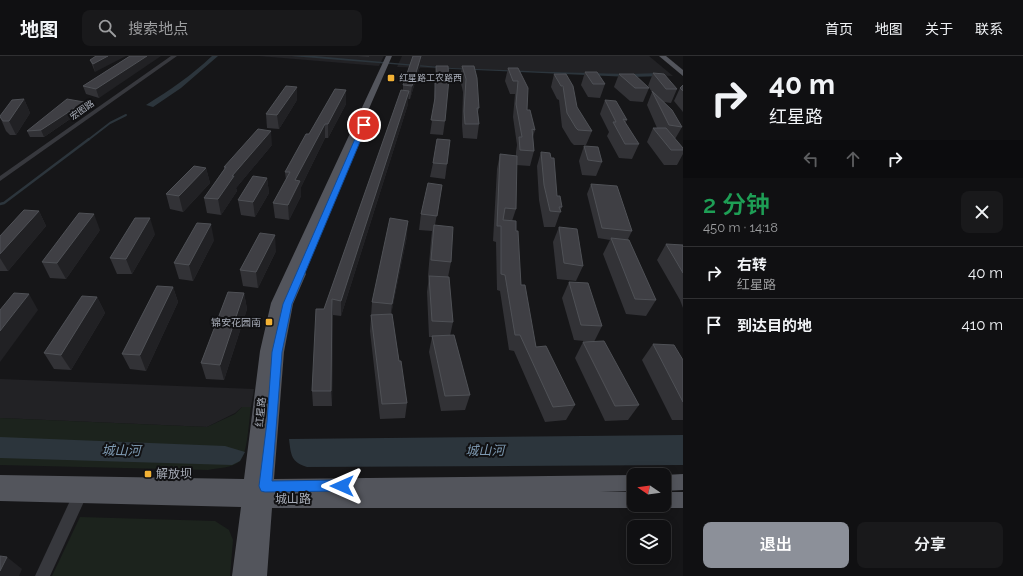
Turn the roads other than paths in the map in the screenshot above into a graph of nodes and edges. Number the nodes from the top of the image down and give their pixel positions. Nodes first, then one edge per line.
1 (174, 56) edge
2 (662, 56) edge
3 (668, 56) edge
4 (389, 61) edge
5 (681, 69) edge
6 (683, 74) edge
7 (0, 179) edge
8 (683, 482) edge
9 (0, 483) edge
10 (627, 483) edge
11 (671, 483) edge
12 (0, 493) edge
13 (258, 493) junction
14 (80, 495) junction
15 (627, 500) edge
16 (671, 500) edge
17 (683, 500) edge
18 (42, 576) edge
19 (242, 576) edge
20 (257, 576) edge

1 - 7 street, 宏图路
2 - 5 main road
3 - 5 main road
4 - 13 main road, 红星路
5 - 6 main road
8 - 11 main road
9 - 13 main road, 城山路
10 - 13 main road, 城山路
12 - 14 main road, 城山路
13 - 14 main road, 城山路
13 - 15 main road, 城山路
13 - 19 main road, 红星路
13 - 20 main road, 红星路
14 - 18 street
16 - 17 main road

